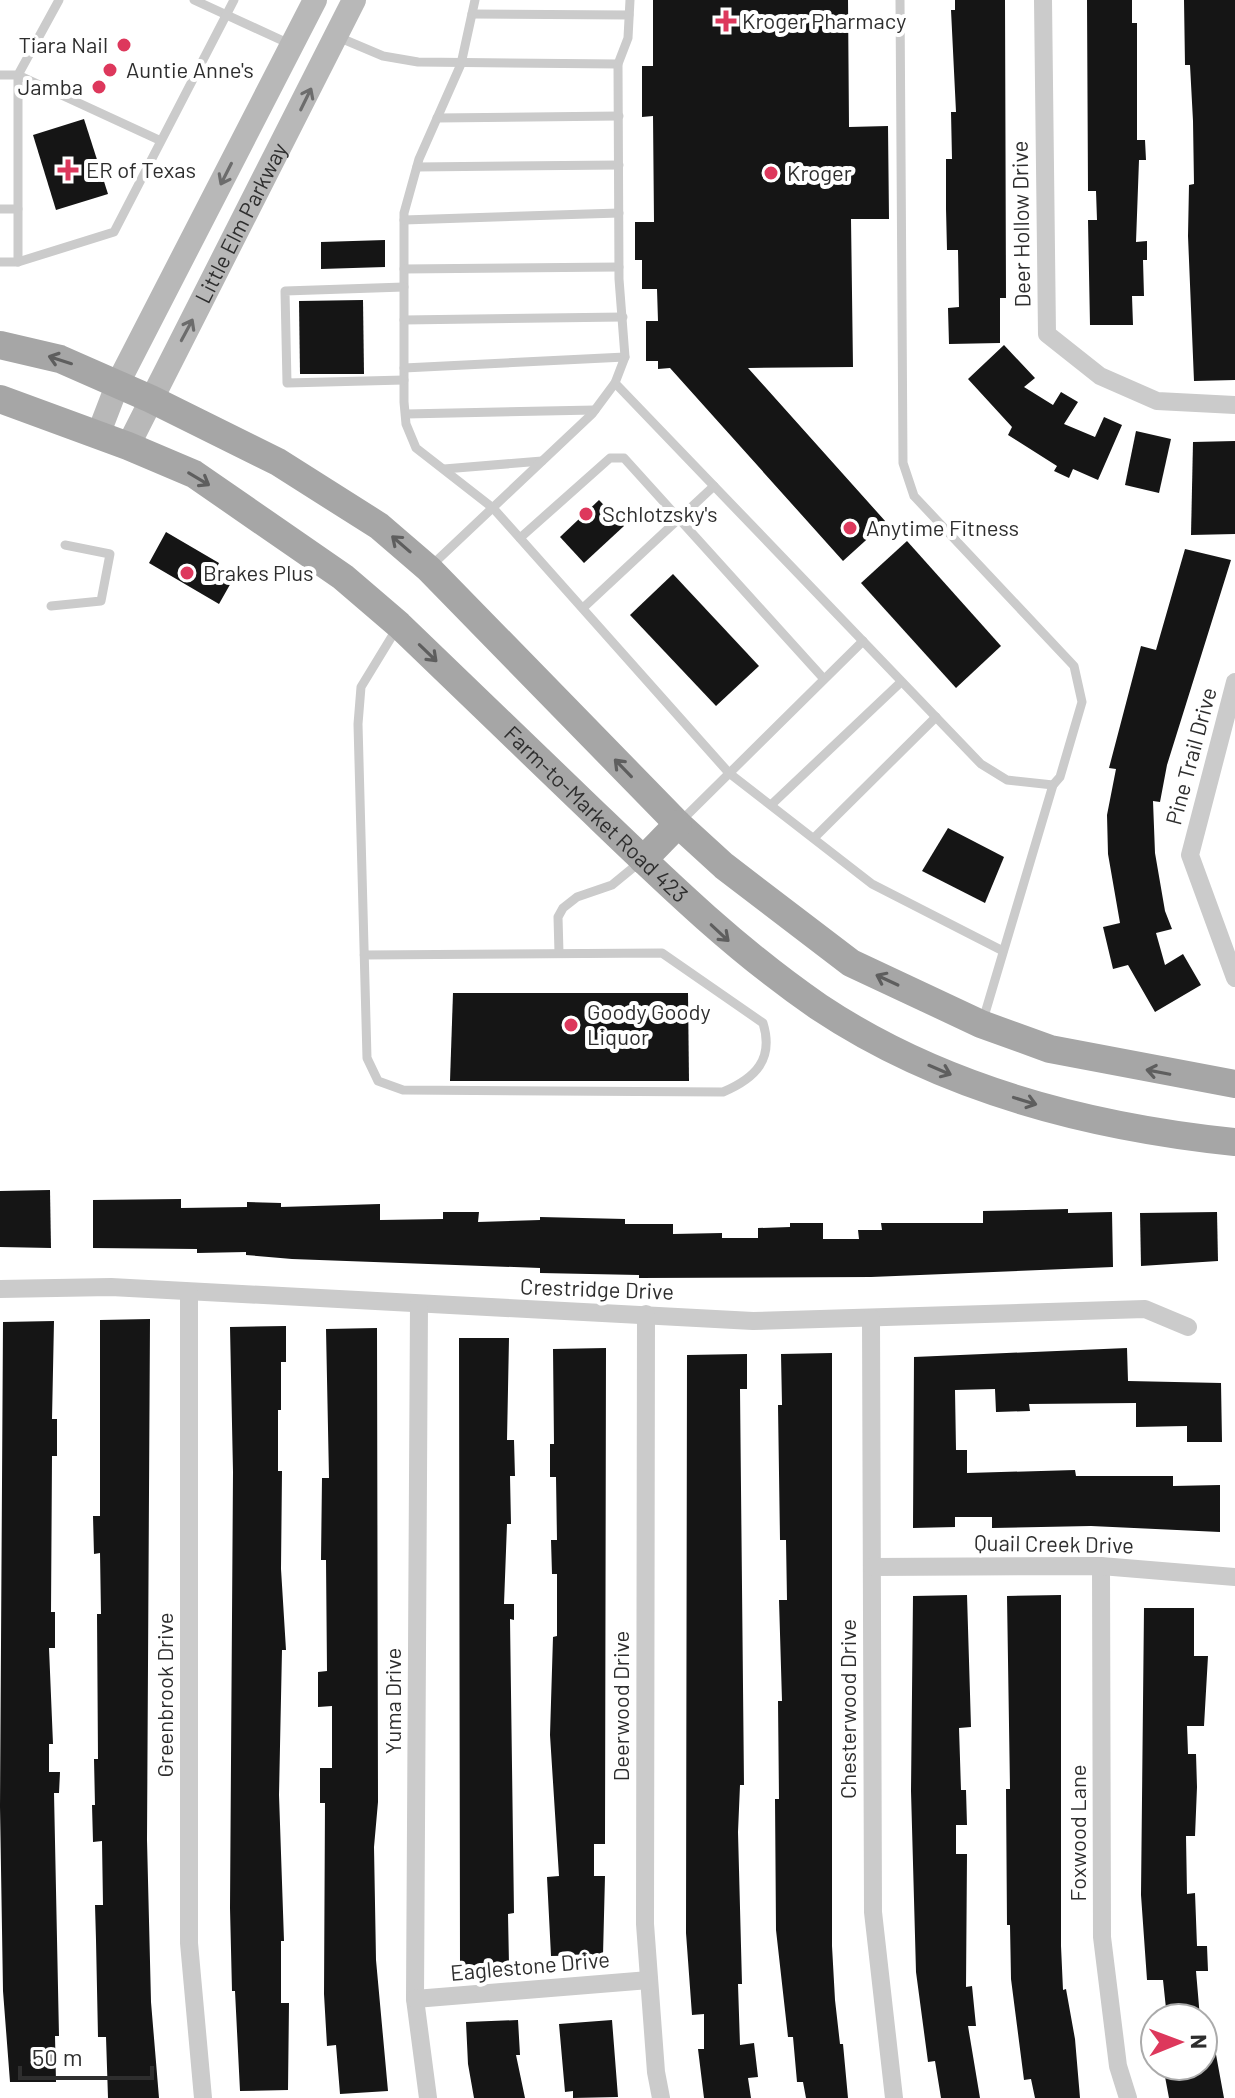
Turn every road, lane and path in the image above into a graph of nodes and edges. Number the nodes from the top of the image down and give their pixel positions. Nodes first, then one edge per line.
1 (59, 0) edge
2 (194, 0) edge
3 (234, 0) edge
4 (315, 0) edge
5 (354, 0) edge
6 (475, 0) edge
7 (630, 0) edge
8 (900, 0) edge
9 (1043, 0) edge
10 (472, 14) junction
11 (226, 15) junction
12 (629, 15) junction
13 (336, 37) junction
14 (292, 45) junction
15 (461, 64) junction
16 (618, 64) junction
17 (0, 75) edge
18 (18, 75) junction
19 (619, 116) junction
20 (437, 118) junction
21 (159, 140) junction
22 (619, 165) junction
23 (417, 167) junction
24 (0, 209) edge
25 (18, 209) junction
26 (619, 213) junction
27 (404, 220) junction
28 (0, 262) edge
29 (18, 262) junction
30 (619, 267) junction
31 (404, 269) junction
32 (404, 287) junction
33 (623, 317) junction
34 (404, 320) junction
35 (0, 345) edge
36 (625, 357) junction
37 (404, 368) junction
38 (404, 380) junction
39 (118, 383) junction
40 (615, 383) junction
41 (0, 399) edge
42 (151, 399) junction
43 (1235, 405) edge
44 (595, 410) junction
45 (406, 414) junction
46 (98, 435) junction
47 (128, 446) junction
48 (542, 461) junction
49 (444, 469) junction
50 (714, 486) junction
51 (493, 508) junction
52 (679, 518) junction
53 (520, 538) junction
54 (65, 545) dead end
55 (429, 569) junction
56 (51, 606) dead end
57 (583, 608) junction
58 (399, 625) junction
59 (863, 641) junction
60 (824, 679) junction
61 (901, 682) junction
62 (1235, 682) edge
63 (936, 717) junction
64 (729, 773) junction
65 (1053, 785) junction
66 (771, 805) junction
67 (678, 824) junction
68 (814, 838) junction
69 (643, 860) junction
70 (1003, 951) junction
71 (559, 953) junction
72 (364, 955) junction
73 (1233, 968) edge
74 (981, 1024) junction
75 (1235, 1084) edge
76 (1235, 1142) edge
77 (0, 1289) edge
78 (189, 1292) junction
79 (419, 1304) junction
80 (646, 1314) junction
81 (871, 1318) junction
82 (1188, 1327) dead end
83 (1101, 1566) junction
84 (872, 1567) junction
85 (1235, 1577) edge
86 (649, 1980) junction
87 (415, 1999) junction
88 (203, 2098) edge
89 (428, 2098) edge
90 (661, 2098) edge
91 (894, 2098) edge
92 (1128, 2098) edge

1 - 18 lane
2 - 11 lane
3 - 11 lane
4 - 14 main road, Little Elm Parkway
5 - 13 main road, Little Elm Parkway
6 - 10 lane
7 - 12 lane
8 - 65 lane
9 - 43 street, Deer Hollow Drive
10 - 12 lane
10 - 15 lane
11 - 14 lane
11 - 21 lane
12 - 16 lane
13 - 15 lane
42 -> 13 main road, Little Elm Parkway
14 -> 39 main road, Little Elm Parkway
15 - 16 lane
15 - 20 lane
16 - 19 lane
17 - 18 lane
18 - 21 lane
18 - 25 lane
19 - 20 lane
19 - 22 lane
20 - 23 lane
21 - 29 lane
22 - 23 lane
22 - 26 lane
23 - 27 lane
24 - 25 lane
25 - 29 lane
26 - 27 lane
26 - 30 lane
27 - 31 lane
28 - 29 lane
30 - 31 lane
30 - 33 lane
31 - 32 lane
32 - 34 lane
32 - 38 lane
33 - 34 lane
33 - 36 lane
34 - 37 lane
39 -> 35 main road
36 - 37 lane
36 - 40 lane
37 - 38 lane
38 - 45 lane
39 - 42 main road
39 - 46 main road, Little Elm Parkway
40 - 44 lane
40 - 50 lane
41 - 46 main road, Farm-to-Market Road 423
42 - 47 main road, Little Elm Parkway
55 -> 42 main road
44 - 45 lane
44 - 48 lane
45 - 49 lane
46 - 47 main road, Farm-to-Market Road 423
47 -> 58 main road, Farm-to-Market Road 423
48 - 49 lane
48 - 51 lane
49 - 51 lane
50 - 52 lane
50 - 59 lane
51 - 53 lane
51 - 55 lane
52 - 53 lane
52 - 57 lane
52 - 60 lane
53 - 57 lane
54 - 56 lane
67 -> 55 main road
57 - 64 lane
58 -> 69 main road, Farm-to-Market Road 423
58 - 72 lane
59 - 60 lane
59 - 61 lane
60 - 64 lane
61 - 63 lane
61 - 66 lane
62 - 73 street, Pine Trail Drive
63 - 65 lane
63 - 68 lane
64 - 66 lane
64 - 67 lane
65 - 70 lane
66 - 68 lane
67 - 69 main road
74 -> 67 main road
68 - 70 lane
69 - 71 lane
69 -> 76 main road, Farm-to-Market Road 423
70 - 74 lane
71 - 72 lane
71 - 72 lane
75 -> 74 main road
77 - 78 street, Crestridge Drive
78 - 79 street, Crestridge Drive
78 - 88 street, Greenbrook Drive
79 - 80 street, Crestridge Drive
79 - 87 street, Yuma Drive
80 - 81 street, Crestridge Drive
80 - 86 street, Deerwood Drive
81 - 82 street, Crestridge Drive
81 - 84 street, Chesterwood Drive
83 - 84 street, Quail Creek Drive
83 - 85 street, Quail Creek Drive
83 - 92 street, Foxwood Lane
84 - 91 street, Chesterwood Drive
86 - 87 street, Eaglestone Drive
86 - 90 street, Deerwood Drive
87 - 89 street, Yuma Drive

